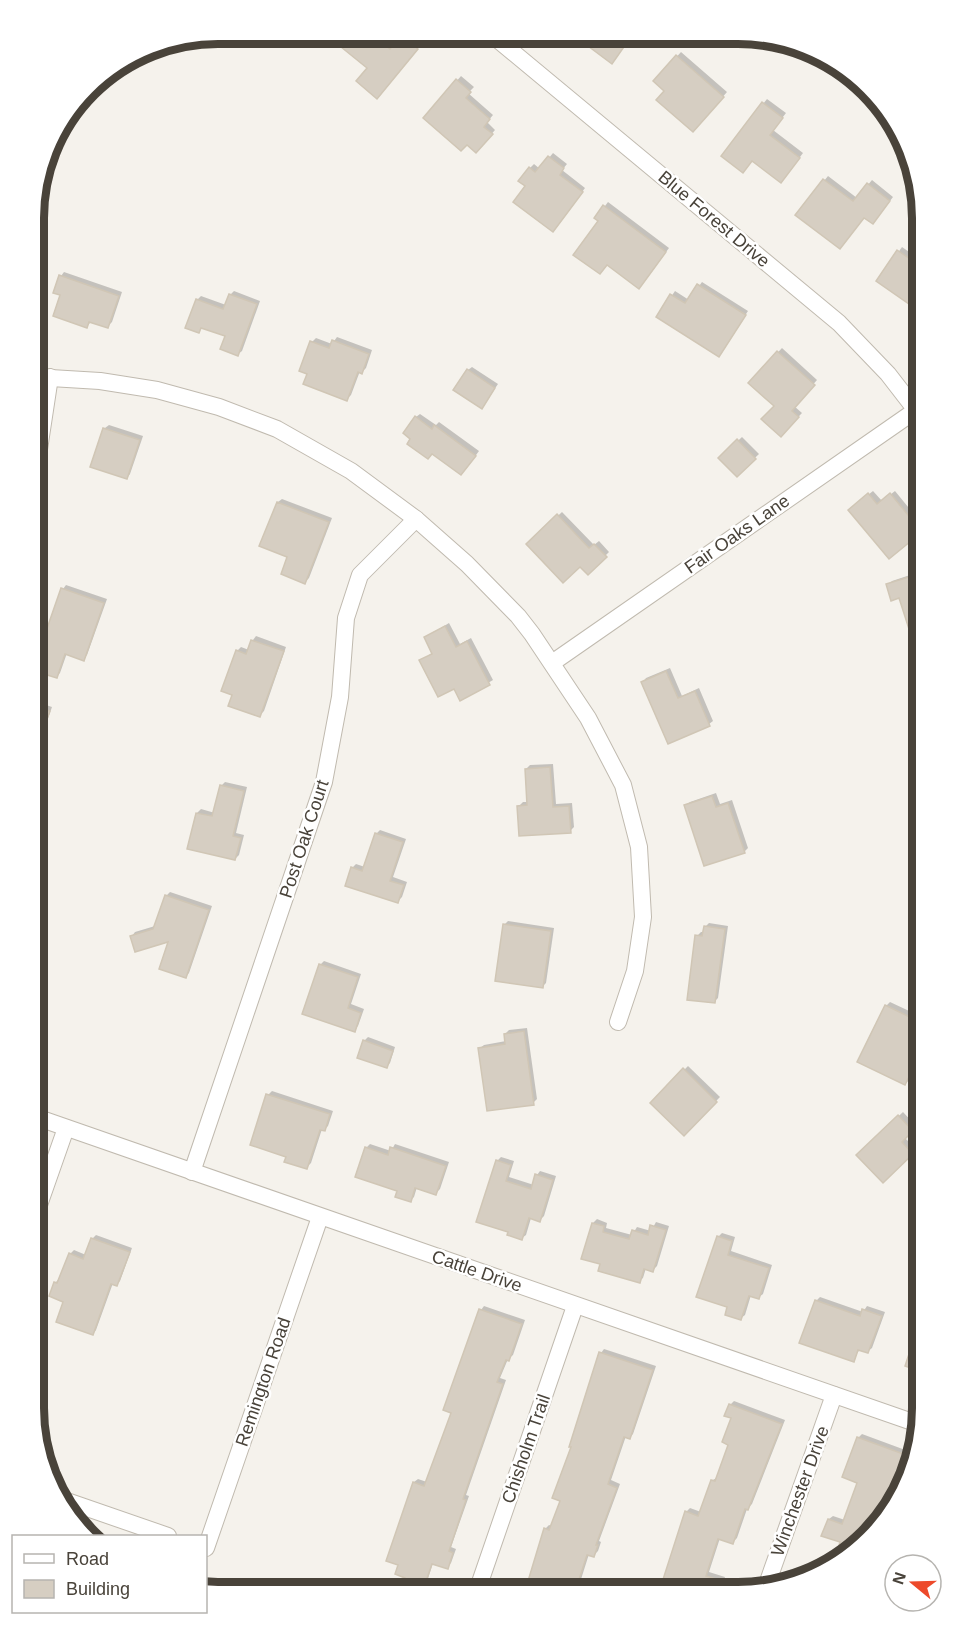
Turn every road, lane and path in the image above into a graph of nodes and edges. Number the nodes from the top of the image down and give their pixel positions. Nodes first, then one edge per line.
1 (503, 44) edge
2 (44, 377) edge
3 (912, 402) edge
4 (912, 416) edge
5 (416, 519) junction
6 (552, 663) junction
7 (618, 1022) dead end
8 (44, 1120) edge
9 (66, 1128) junction
10 (192, 1172) junction
11 (44, 1191) edge
12 (320, 1216) junction
13 (575, 1306) junction
14 (834, 1395) junction
15 (911, 1421) edge
16 (72, 1503) edge
17 (165, 1535) edge
18 (207, 1545) edge
19 (769, 1579) edge
20 (480, 1582) edge

1 - 3 street, Blue Forest Drive
2 - 5 street
4 - 6 street, Fair Oaks Lane
5 - 6 street
5 - 10 street, Post Oak Court
6 - 7 street
8 - 9 street, Cattle Drive
9 - 10 street, Cattle Drive
9 - 11 street
10 - 12 street, Cattle Drive
12 - 13 street, Cattle Drive
12 - 18 street, Remington Road
13 - 14 street, Cattle Drive
13 - 20 street, Chisholm Trail
14 - 15 street, Cattle Drive
14 - 19 street, Winchester Drive
16 - 17 street

